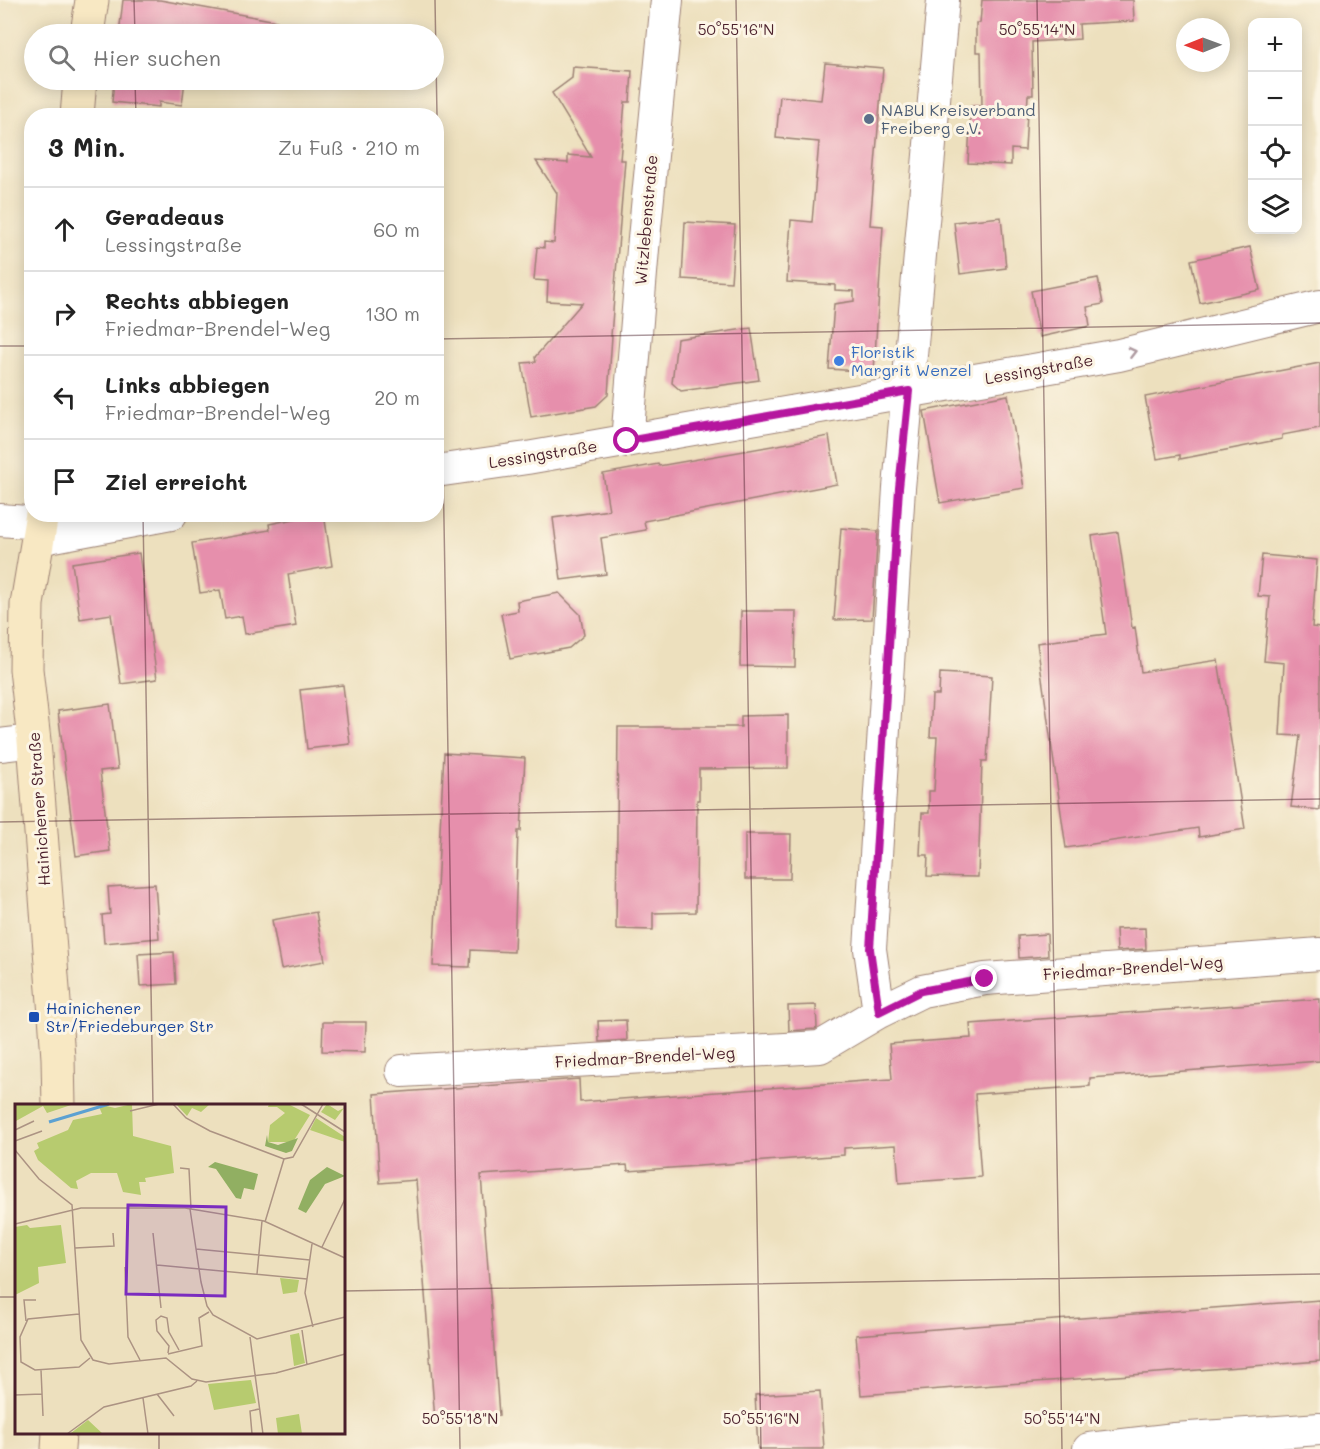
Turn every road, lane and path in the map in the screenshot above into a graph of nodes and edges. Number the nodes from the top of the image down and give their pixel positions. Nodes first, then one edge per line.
1 (92, 0) edge
2 (667, 0) edge
3 (943, 0) edge
4 (88, 24) edge
5 (79, 90) edge
6 (77, 108) edge
7 (1320, 306) edge
8 (909, 391) junction
9 (627, 441) junction
10 (444, 470) edge
11 (0, 520) edge
12 (76, 522) edge
13 (40, 525) edge
14 (34, 741) junction
15 (0, 745) edge
16 (1320, 954) edge
17 (879, 1012) junction
18 (402, 1071) dead end
19 (59, 1104) edge
20 (1320, 1429) edge
21 (59, 1434) edge
22 (58, 1449) edge
23 (1089, 1449) edge

1 - 4 main road
2 - 9 street, Witzlebenstraße
3 - 8 street
5 - 6 main road
8 -> 7 street, Lessingstraße
8 - 9 street, Lessingstraße
8 - 17 street
9 - 10 street, Lessingstraße
11 - 13 street
12 - 13 street
13 - 14 main road, Hainichener Straße
14 - 15 street
14 - 19 main road, Hainichener Straße
16 - 17 street, Friedmar-Brendel-Weg
17 - 18 street, Friedmar-Brendel-Weg
20 - 23 street
21 - 22 main road

